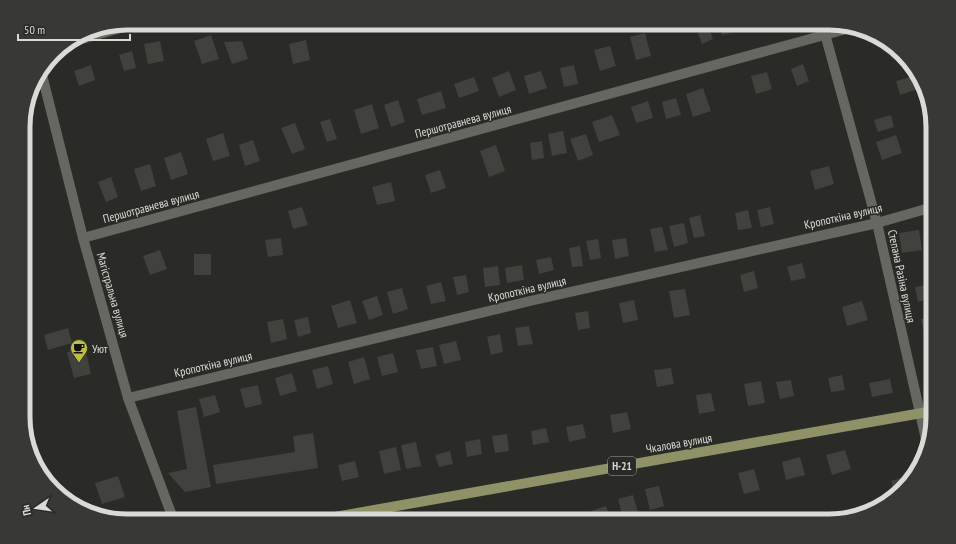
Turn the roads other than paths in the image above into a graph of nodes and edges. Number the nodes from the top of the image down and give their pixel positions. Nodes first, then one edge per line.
1 (824, 30) edge
2 (840, 31) edge
3 (825, 35) junction
4 (43, 79) edge
5 (926, 208) edge
6 (877, 223) junction
7 (83, 238) junction
8 (128, 398) junction
9 (926, 412) edge
10 (919, 414) junction
11 (924, 434) edge
12 (171, 514) edge
13 (352, 514) edge

1 - 3 street, Степана Разіна вулиця
2 - 3 street, Першотравнева вулиця
3 - 6 street, Степана Разіна вулиця
3 - 7 street, Першотравнева вулиця
4 - 7 street, Магістральна вулиця
5 - 6 street, Кропоткіна вулиця
6 - 8 street, Кропоткіна вулиця
6 - 10 street, Степана Разіна вулиця
7 - 8 street, Магістральна вулиця
8 - 12 street, Магістральна вулиця
9 - 10 main road, Чкалова вулиця / Н-21
10 - 11 street, Степана Разіна вулиця
10 - 13 main road, Чкалова вулиця / Н-21

